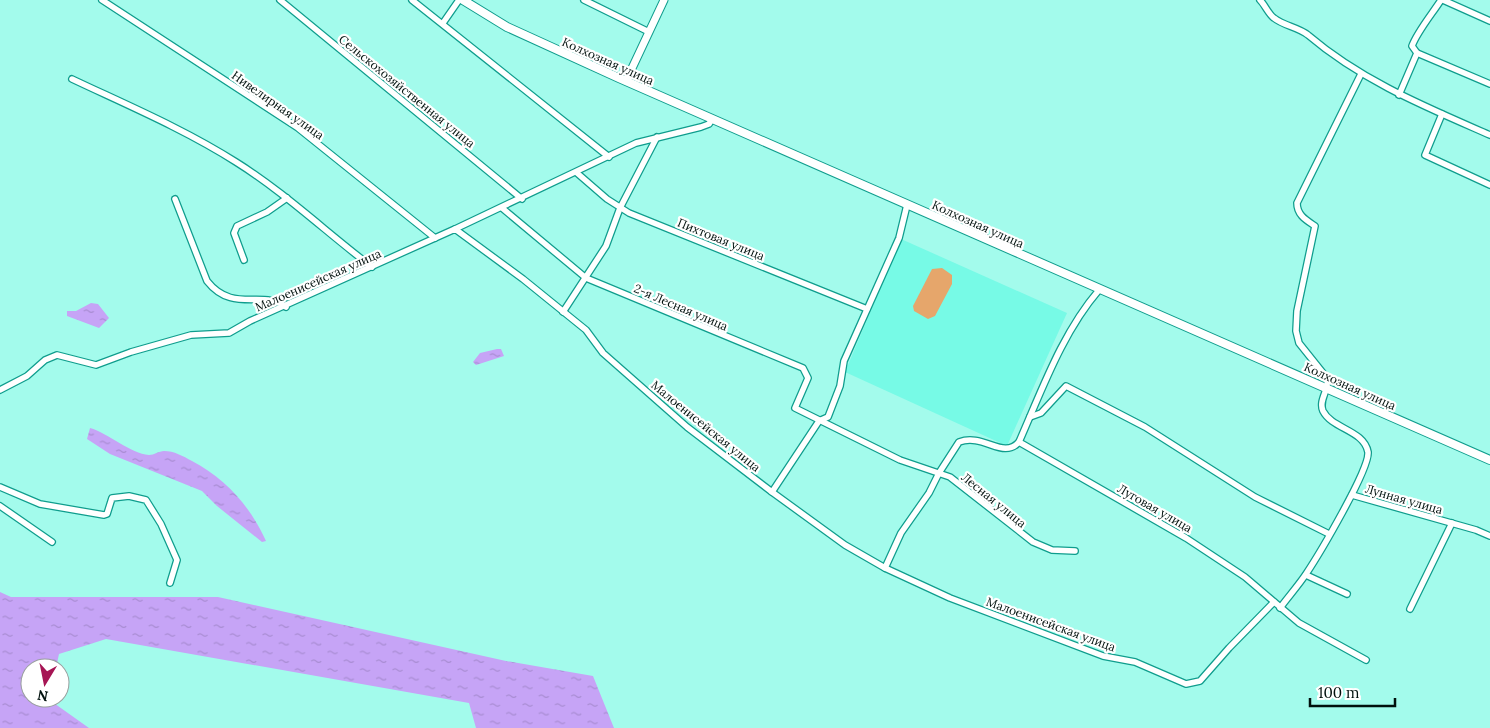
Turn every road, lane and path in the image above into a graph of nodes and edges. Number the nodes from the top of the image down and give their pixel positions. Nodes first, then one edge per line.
1 (102, 0) edge
2 (280, 0) edge
3 (412, 0) edge
4 (464, 0) edge
5 (584, 0) edge
6 (664, 0) edge
7 (1260, 0) edge
8 (1269, 0) edge
9 (1442, 0) edge
10 (1267, 8) junction
11 (1490, 21) edge
12 (443, 23) junction
13 (649, 32) junction
14 (1417, 53) junction
15 (1361, 74) junction
16 (72, 79) dead end
17 (626, 81) junction
18 (1490, 84) edge
19 (1399, 95) junction
20 (1442, 114) junction
21 (712, 119) junction
22 (1490, 134) edge
23 (657, 138) junction
24 (610, 157) junction
25 (577, 173) junction
26 (1490, 185) edge
27 (287, 198) junction
28 (175, 199) dead end
29 (522, 199) junction
30 (907, 205) junction
31 (502, 208) junction
32 (620, 208) junction
33 (455, 229) junction
34 (435, 238) junction
35 (244, 260) dead end
36 (372, 267) junction
37 (586, 278) junction
38 (1099, 290) junction
39 (286, 306) junction
40 (867, 309) junction
41 (563, 312) junction
42 (1326, 387) junction
43 (0, 390) edge
44 (1030, 417) junction
45 (819, 421) junction
46 (1019, 442) junction
47 (1490, 460) edge
48 (939, 473) junction
49 (0, 487) edge
50 (772, 492) junction
51 (1352, 495) junction
52 (0, 506) edge
53 (1452, 523) junction
54 (1329, 534) junction
55 (1490, 536) edge
56 (52, 542) dead end
57 (1075, 551) dead end
58 (886, 568) junction
59 (1306, 575) junction
60 (170, 583) dead end
61 (1347, 594) dead end
62 (1274, 602) junction
63 (1280, 608) junction
64 (1410, 609) dead end
65 (1366, 660) dead end

1 - 34 street, Нивелирная улица
2 - 29 street, Сельскохозяйственная улица
3 - 12 street
4 - 12 street
4 - 17 main road, Колхозная улица
5 - 13 street
6 - 13 street
7 - 10 street
8 - 10 street
9 - 11 street
9 - 14 street
10 - 15 street
12 - 24 street
13 - 17 street
14 - 18 street
14 - 19 street
15 - 19 street
15 - 42 street
16 - 27 street
17 - 21 main road, Колхозная улица
19 - 20 street
20 - 22 street
20 - 26 street
21 - 23 street
21 - 30 main road, Колхозная улица
23 - 24 street
23 - 32 street
24 - 25 street
25 - 29 street
25 - 32 street, Пихтовая улица
27 - 35 street
27 - 36 street
28 - 39 street
29 - 31 street
30 - 38 main road, Колхозная улица
30 - 40 street
31 - 33 street
31 - 37 street, 2-я Лесная улица
32 - 37 street
32 - 40 street, Пихтовая улица
33 - 34 street, Малоенисейская улица
33 - 41 street, Малоенисейская улица
34 - 36 street, Малоенисейская улица
36 - 39 street, Малоенисейская улица
37 - 41 street
37 - 45 street, 2-я Лесная улица
38 - 42 main road, Колхозная улица
38 - 44 street
39 - 43 street, Малоенисейская улица
40 - 45 street
41 - 50 street, Малоенисейская улица
42 - 47 main road, Колхозная улица
42 - 51 street
44 - 46 street
44 - 54 street
45 - 48 street, Лесная улица
45 - 50 street
46 - 48 street
46 - 62 street, Луговая улица
48 - 57 street, Лесная улица
48 - 58 street
49 - 60 street
50 - 58 street, Малоенисейская улица
51 - 53 street, Лунная улица
51 - 54 street
52 - 56 street
53 - 55 street, Лунная улица
53 - 64 street, Лунная улица
54 - 59 street
58 - 62 street, Малоенисейская улица
59 - 61 street
59 - 63 street
62 - 63 street, Луговая улица
63 - 65 street, Луговая улица

